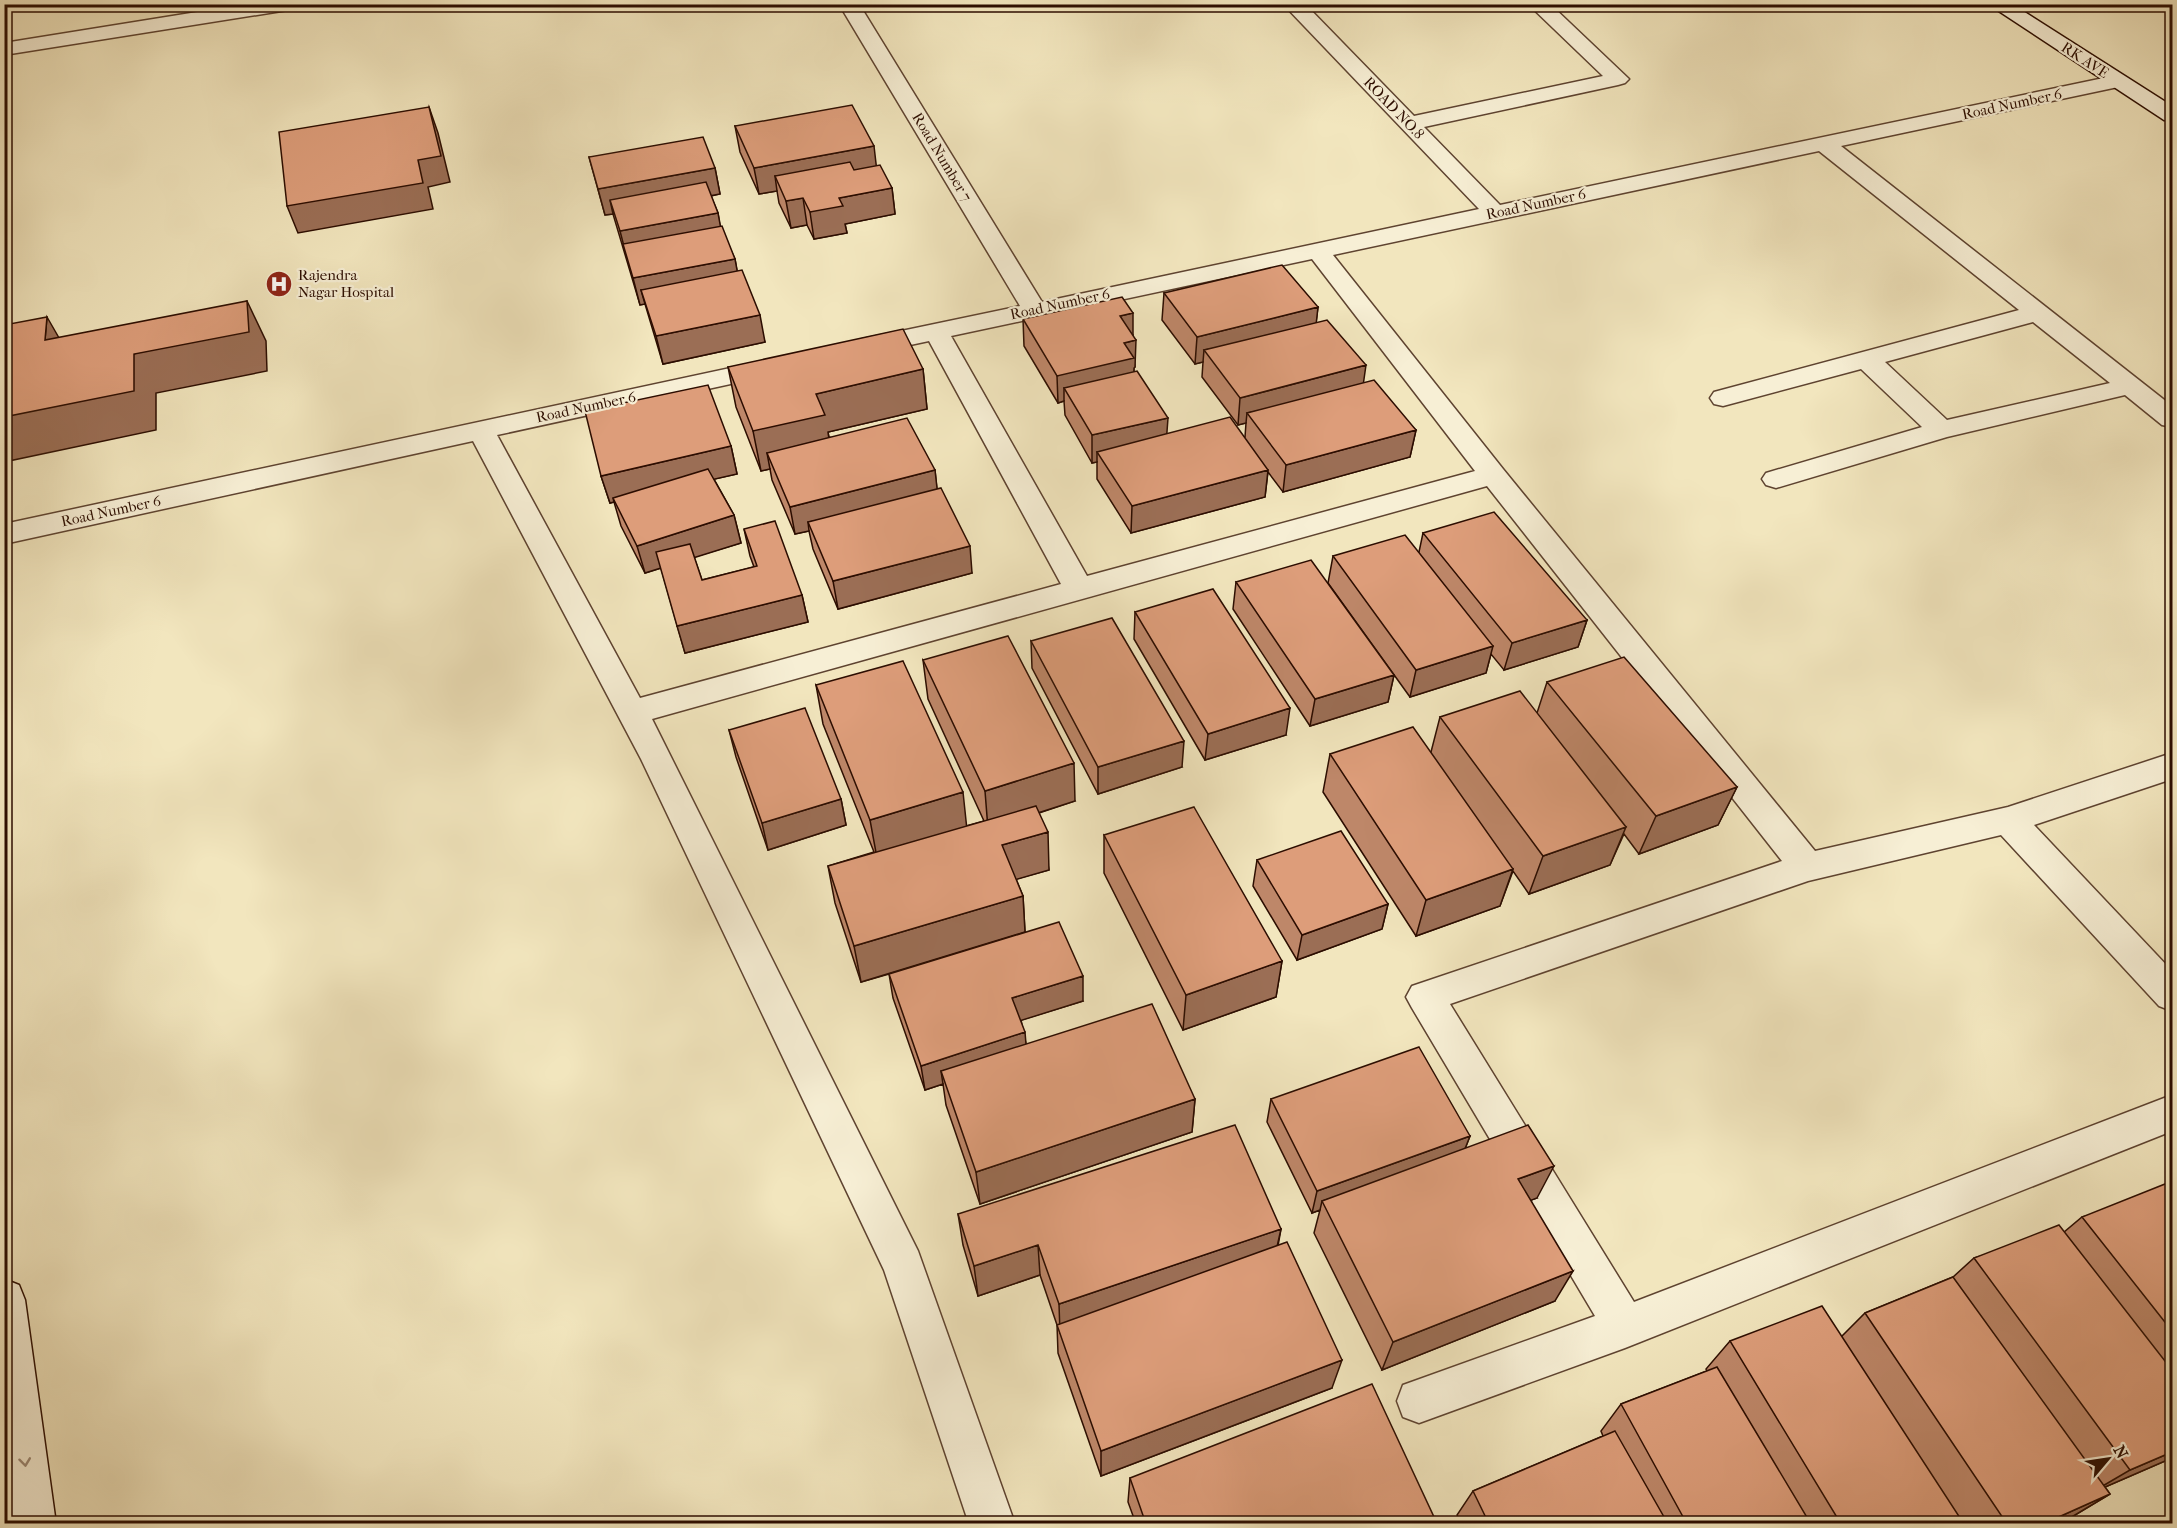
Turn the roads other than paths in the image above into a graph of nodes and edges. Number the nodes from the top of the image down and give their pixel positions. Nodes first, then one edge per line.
1 (288, 4) edge
2 (849, 4) edge
3 (1293, 4) edge
4 (1538, 4) edge
5 (1998, 4) edge
6 (4, 50) edge
7 (2118, 81) junction
8 (2172, 115) edge
9 (1409, 124) junction
10 (1823, 143) junction
11 (1495, 213) junction
12 (1317, 250) junction
13 (1035, 309) junction
14 (2038, 313) junction
15 (936, 331) junction
16 (843, 351) edge
17 (1866, 359) junction
18 (796, 361) edge
19 (2131, 387) junction
20 (1723, 398) dead end
21 (2172, 419) edge
22 (481, 430) junction
23 (1941, 430) junction
24 (1493, 475) junction
25 (1776, 479) dead end
26 (4, 534) edge
27 (1079, 589) junction
28 (633, 712) junction
29 (2172, 766) edge
30 (2008, 820) junction
31 (1807, 867) junction
32 (2172, 995) edge
33 (2172, 1113) edge
34 (4, 1300) edge
35 (1625, 1327) junction
36 (1419, 1401) dead end
37 (33, 1524) edge
38 (992, 1524) edge

1 - 6 street
2 - 13 street, Road Number 7
3 - 9 street, ROAD NO.8
4 - 9 street
5 - 7 street, RK AVE
7 - 8 street, RK AVE
7 - 10 street, Road Number 6
9 - 11 street, ROAD NO.8
10 - 11 street, Road Number 6
10 - 14 street
11 - 12 street, Road Number 6
12 - 13 street, Road Number 6
12 - 24 street
13 - 15 street, Road Number 6
14 - 17 street
14 - 19 street
15 - 16 street, Road Number 6
15 - 27 street
17 - 20 street
17 - 23 street
18 - 22 street, Road Number 6
19 - 21 street
19 - 23 street
22 - 26 street, Road Number 6
22 - 28 street
23 - 25 street
24 - 27 street
24 - 31 street
27 - 28 street
28 - 38 street
29 - 30 street
30 - 31 street
30 - 32 street
31 - 35 street
33 - 35 street
34 -> 37 street
35 - 36 street

